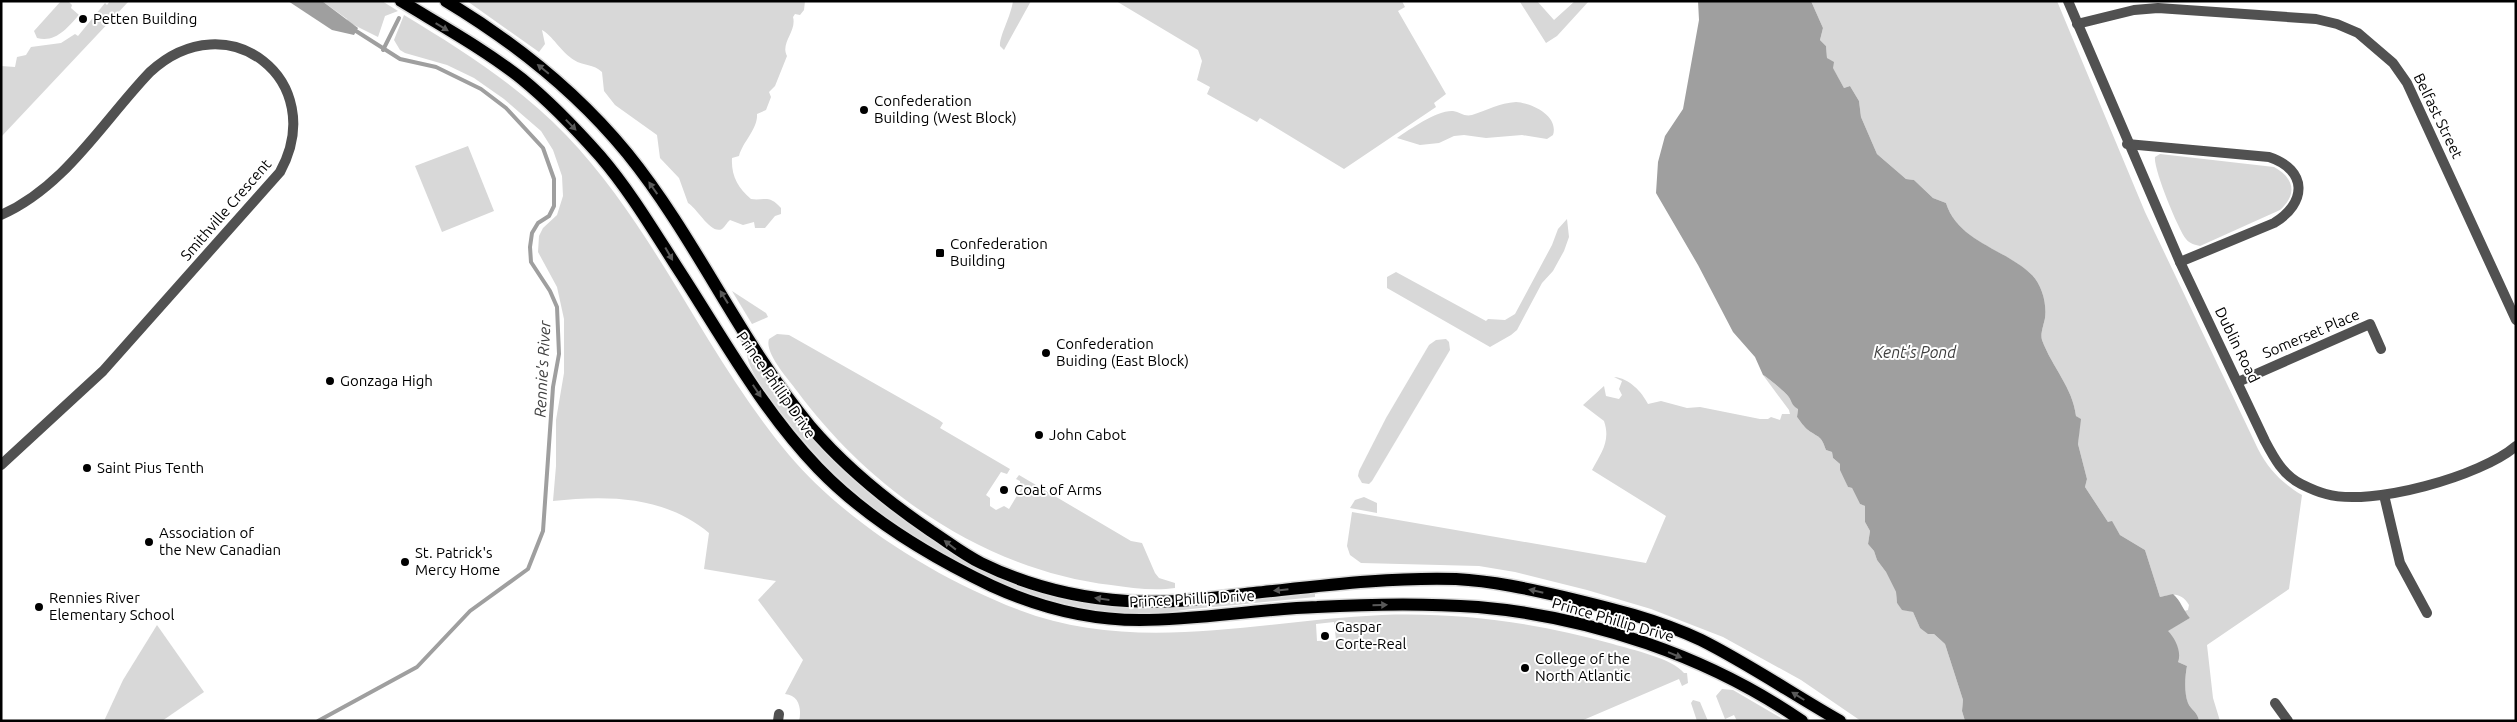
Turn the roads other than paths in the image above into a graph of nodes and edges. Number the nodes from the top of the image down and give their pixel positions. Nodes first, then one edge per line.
1 (401, 1) edge
2 (446, 1) edge
3 (2068, 1) edge
4 (2077, 24) junction
5 (2127, 144) junction
6 (1, 215) edge
7 (2180, 262) junction
8 (2516, 320) edge
9 (2381, 349) dead end
10 (2238, 382) junction
11 (2516, 446) edge
12 (1, 464) edge
13 (2384, 495) junction
14 (2427, 613) dead end
15 (2274, 703) dead end
16 (1802, 721) edge
17 (1840, 721) edge
18 (2288, 721) edge

1 -> 16 main road, Prince Phillip Drive
17 -> 2 main road, Prince Phillip Drive
3 - 4 street, Dublin Road
4 - 5 street, Dublin Road
4 - 8 street, Belfast Street
5 - 7 street, Dublin Road
5 - 7 street
6 - 12 street, Smithville Crescent
7 - 10 street, Dublin Road
9 - 10 street, Somerset Place
10 - 13 street, Dublin Road
11 - 13 street, Dublin Road
13 - 14 street
15 - 18 street

